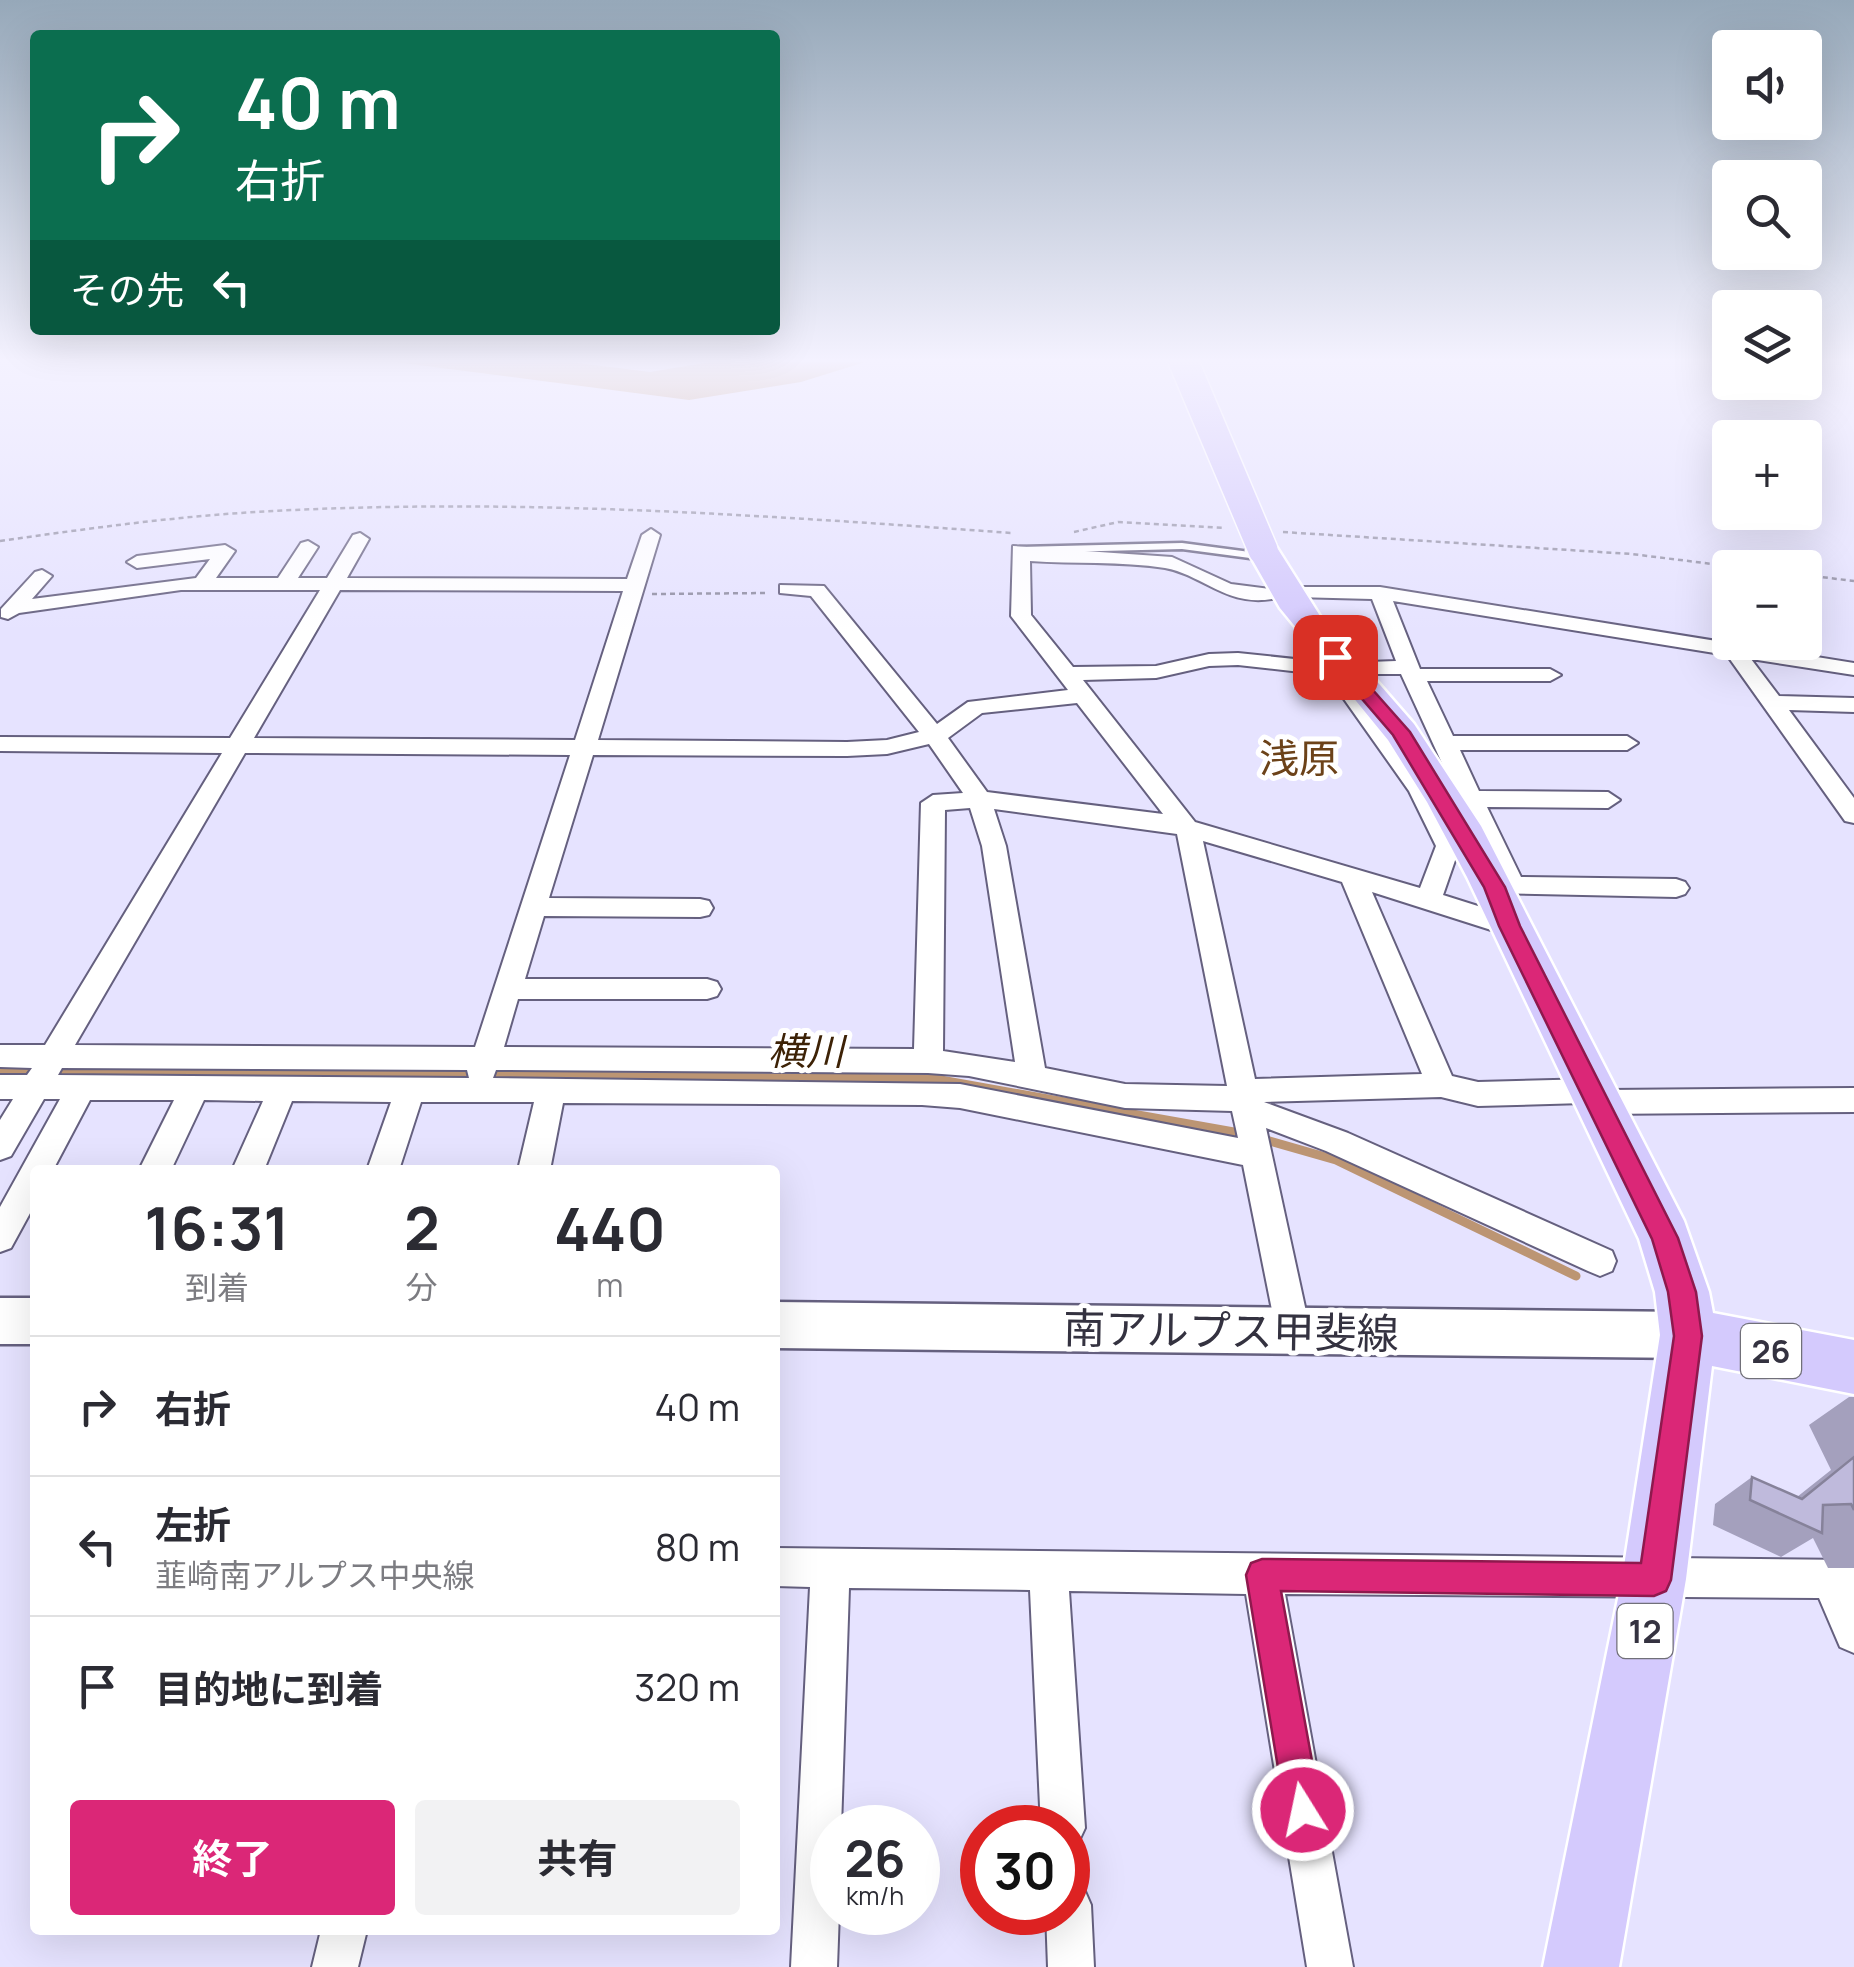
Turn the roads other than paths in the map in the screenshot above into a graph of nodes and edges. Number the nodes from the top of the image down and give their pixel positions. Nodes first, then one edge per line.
1 (1224, 450) edge
2 (652, 535) dead end
3 (360, 539) dead end
4 (308, 546) dead end
5 (1021, 546) junction
6 (1269, 546) junction
7 (138, 562) dead end
8 (42, 576) dead end
9 (202, 584) junction
10 (284, 584) junction
11 (332, 584) junction
12 (634, 590) junction
13 (787, 590) road end
14 (1380, 593) junction
15 (1270, 594) dead end
16 (1301, 594) dead end
17 (6, 615) edge
18 (1712, 646) edge
19 (1741, 660) edge
20 (1800, 660) edge
21 (1368, 668) dead end
22 (1854, 669) edge
23 (1411, 671) junction
24 (1069, 674) junction
25 (1550, 675) dead end
26 (1085, 695) junction
27 (1772, 703) junction
28 (1854, 705) edge
29 (935, 736) junction
30 (1444, 743) junction
31 (1627, 743) dead end
32 (0, 744) edge
33 (235, 746) junction
34 (584, 748) junction
35 (1469, 799) junction
36 (979, 800) junction
37 (1608, 800) dead end
38 (1854, 815) edge
39 (1190, 831) junction
40 (1354, 877) junction
41 (1676, 888) dead end
42 (1428, 900) junction
43 (1505, 900) junction
44 (534, 907) junction
45 (700, 908) dead end
46 (508, 988) junction
47 (708, 989) dead end
48 (0, 1056) edge
49 (53, 1056) junction
50 (485, 1060) junction
51 (928, 1061) junction
52 (1032, 1077) junction
53 (1441, 1085) junction
54 (0, 1087) edge
55 (34, 1087) junction
56 (82, 1087) junction
57 (196, 1088) junction
58 (282, 1088) junction
59 (410, 1089) junction
60 (476, 1089) junction
61 (551, 1091) junction
62 (1596, 1096) junction
63 (1854, 1100) edge
64 (1250, 1120) junction
65 (0, 1147) edge
66 (40, 1165) edge
67 (158, 1165) edge
68 (250, 1165) edge
69 (386, 1165) edge
70 (535, 1165) edge
71 (30, 1183) edge
72 (0, 1238) edge
73 (1600, 1261) dead end
74 (0, 1321) edge
75 (30, 1321) edge
76 (780, 1325) edge
77 (1293, 1330) junction
78 (1688, 1336) junction
79 (1854, 1368) edge
80 (780, 1567) edge
81 (830, 1568) junction
82 (1048, 1571) junction
83 (1262, 1575) junction
84 (1842, 1579) edge
85 (1654, 1580) junction
86 (1854, 1633) edge
87 (1062, 1805) edge
88 (343, 1935) edge
89 (1069, 1935) edge
90 (335, 1967) edge
91 (814, 1967) edge
92 (1071, 1967) edge
93 (1330, 1967) edge
94 (1582, 1967) edge

1 - 6 main road, 12, bridge
2 - 12 street
3 - 11 street
4 - 10 street
5 - 6 lane
5 - 15 street
5 - 24 street
6 - 43 main road, 12
7 - 9 street
8 - 17 street
9 - 10 street
9 - 17 street
10 - 11 street
11 - 12 street
11 - 33 street
12 - 34 street
13 - 29 street
14 - 16 street
14 - 18 street
14 - 23 street
19 - 27 street
20 - 22 street
21 - 23 street
23 - 25 street
23 - 30 street
24 - 26 street
24 - 42 street
26 - 29 street
26 - 39 street
27 - 28 street
27 - 38 street
29 - 34 street
29 - 36 street
30 - 31 street
30 - 35 street
32 - 33 street
33 - 34 street
33 - 49 street
34 - 44 street
35 - 37 street
35 - 43 street
36 - 39 street
36 - 51 street
36 - 52 street
39 - 40 street
39 - 64 street
40 - 42 street
40 - 53 street
41 - 43 street
42 - 43 street
43 - 62 main road, 12
44 - 45 street
44 - 46 street
46 - 47 street
46 - 50 street
48 - 49 street
49 - 50 street
49 - 55 street
50 - 51 street
50 - 60 street
51 - 52 street
52 - 64 street
53 - 62 street
53 - 64 street
54 - 55 street
55 - 56 street
55 - 65 street
56 - 57 street
56 - 66 street
57 - 58 street
57 - 67 street
58 - 59 street
58 - 68 street
59 - 60 street
59 - 69 street
60 - 61 street
61 - 64 street
61 - 70 street
62 - 63 street
62 - 78 main road, 12
64 - 73 street
64 - 77 street
71 - 72 street
74 - 75 main road
76 - 77 main road, 南アルプス甲斐線
77 - 78 main road, 南アルプス甲斐線
78 - 79 main road, 26
78 - 85 main road, 12
80 - 81 street
81 - 82 street
81 - 91 street
82 - 83 street
82 - 87 street
83 - 85 street
83 - 93 street
84 - 85 street
84 - 86 street
85 - 94 main road, 12
88 - 90 street
89 - 92 street

